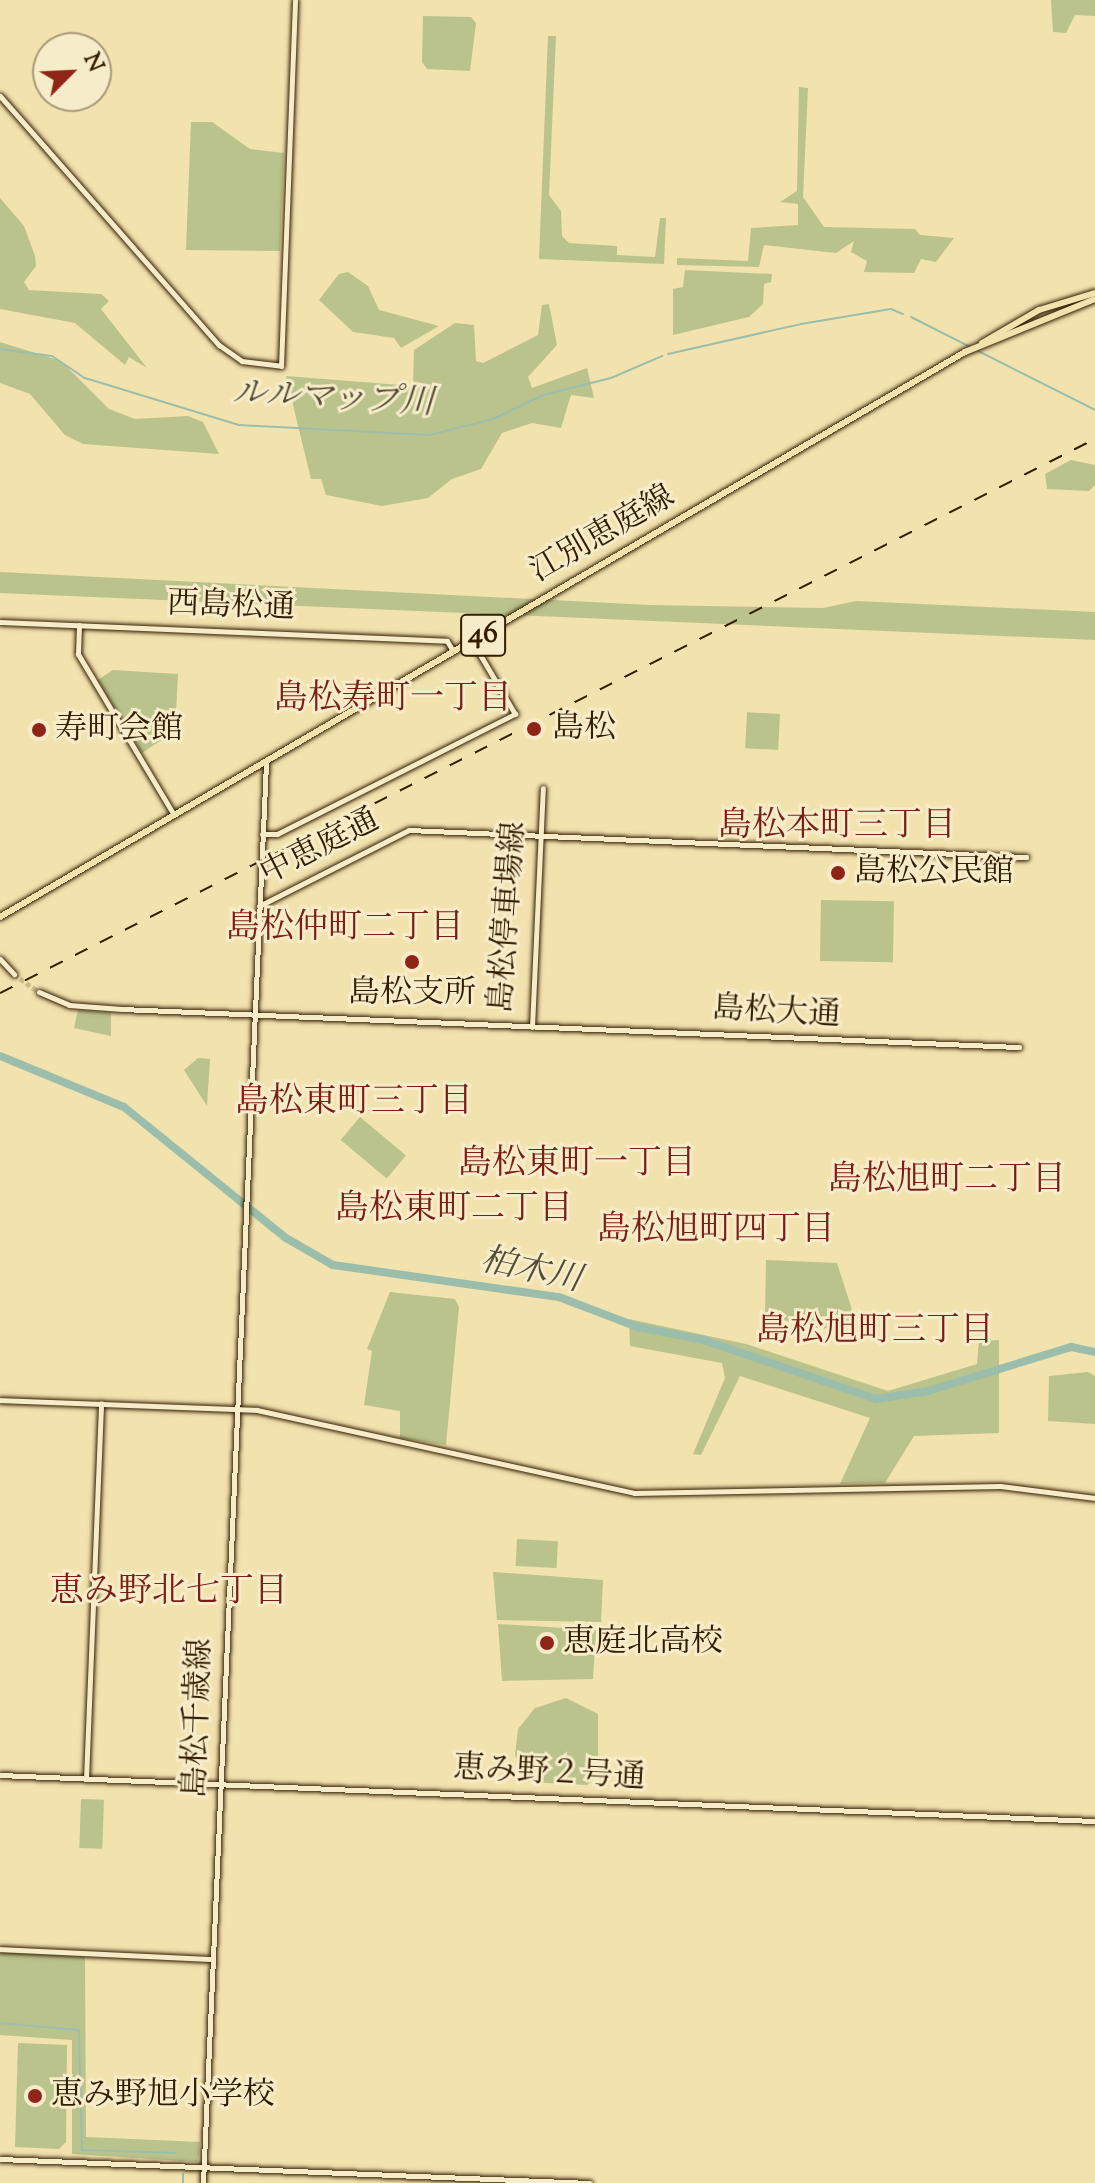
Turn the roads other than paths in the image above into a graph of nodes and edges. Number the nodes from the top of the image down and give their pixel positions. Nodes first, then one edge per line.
1 (295, 0) edge
2 (0, 96) edge
3 (1095, 296) edge
4 (0, 622) edge
5 (79, 625) junction
6 (472, 641) junction
7 (453, 651) junction
8 (266, 762) junction
9 (543, 788) dead end
10 (174, 815) junction
11 (262, 834) junction
12 (541, 836) junction
13 (1026, 857) dead end
14 (259, 906) junction
15 (0, 917) edge
16 (0, 959) edge
17 (14, 974) tunnel mouth
18 (39, 992) tunnel mouth
19 (253, 1015) junction
20 (532, 1027) junction
21 (1019, 1047) dead end
22 (0, 1400) edge
23 (101, 1403) junction
24 (236, 1409) junction
25 (1095, 1498) edge
26 (0, 1775) edge
27 (86, 1779) junction
28 (220, 1784) junction
29 (1095, 1821) edge
30 (0, 1949) edge
31 (213, 1959) junction
32 (0, 2159) edge
33 (203, 2168) junction
34 (203, 2183) edge
35 (590, 2183) edge

1 - 2 street
3 - 6 main road, 江別恵庭線 / 46
4 - 5 street, 西島松通
5 - 7 street, 西島松通
5 - 10 street
6 - 7 main road, 江別恵庭線 / 46
6 - 11 street
7 - 8 main road, 江別恵庭線 / 46
8 - 10 main road, 江別恵庭線 / 46
8 - 11 street
9 - 12 street, 島松停車場線
10 - 15 main road, 江別恵庭線 / 46
11 - 14 street
12 - 13 street, 中恵庭通
12 - 14 street, 中恵庭通
12 - 20 street, 島松停車場線
14 - 19 street
16 - 17 street
18 - 19 street
19 - 20 street, 島松停車場線
19 - 24 street, 島松千歳線
20 - 21 street, 島松大通
22 - 23 street
23 - 24 street
23 - 27 street
24 - 25 street
24 - 28 street, 島松千歳線
26 - 27 street, 恵み野２号通
27 - 28 street, 恵み野２号通
28 - 29 street, 恵み野２号通
28 - 31 street, 島松千歳線
30 - 31 street
31 - 33 street, 島松千歳線
32 - 33 street
33 - 34 street, 島松千歳線
33 - 35 street

